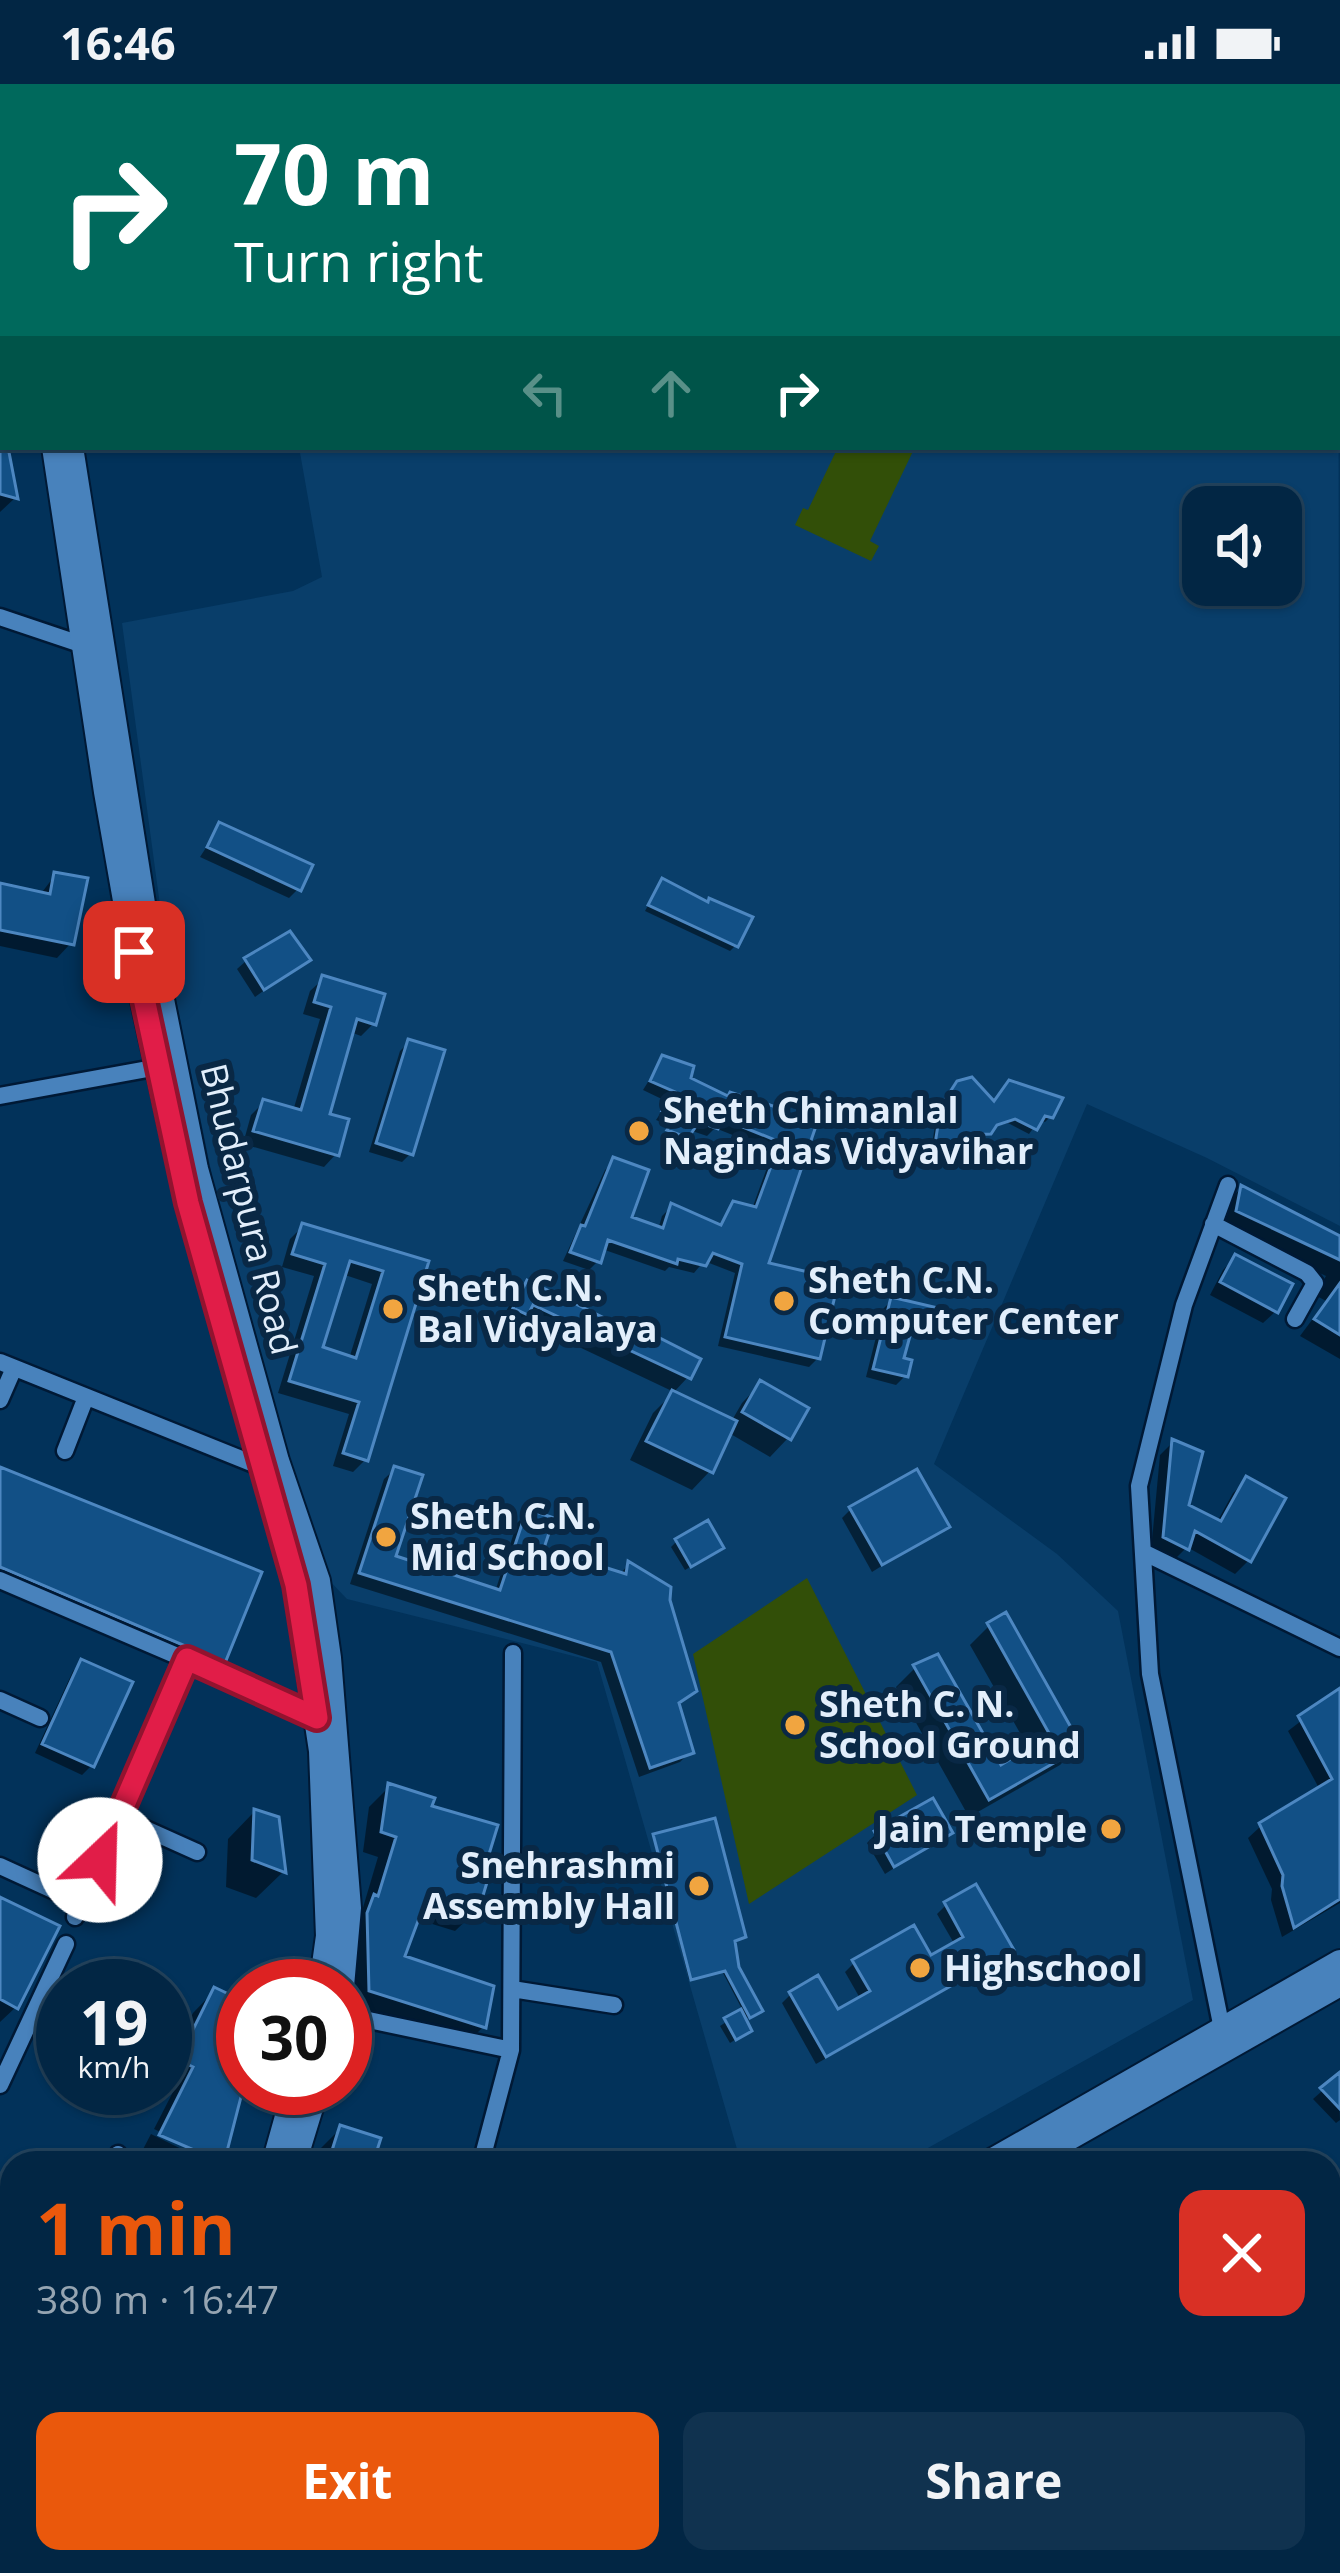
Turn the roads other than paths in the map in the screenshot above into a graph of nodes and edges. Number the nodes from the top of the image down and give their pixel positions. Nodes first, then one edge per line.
1 (55, 450) edge
2 (71, 450) edge
3 (0, 617) edge
4 (93, 648) junction
5 (166, 1066) junction
6 (0, 1096) edge
7 (1228, 1185) dead end
8 (1213, 1225) junction
9 (1295, 1319) dead end
10 (7, 1365) edge
11 (86, 1397) junction
12 (0, 1400) edge
13 (65, 1451) dead end
14 (270, 1469) junction
15 (1143, 1552) junction
16 (0, 1580) edge
17 (1340, 1648) edge
18 (513, 1653) dead end
19 (187, 1659) junction
20 (0, 1700) edge
21 (40, 1718) dead end
22 (326, 1720) junction
23 (118, 1817) junction
24 (197, 1852) dead end
25 (0, 1866) edge
26 (66, 1944) dead end
27 (325, 1959) edge
28 (344, 1959) edge
29 (1340, 1962) edge
30 (1340, 1984) edge
31 (512, 1988) junction
32 (614, 2005) dead end
33 (372, 2021) edge
34 (1222, 2029) junction
35 (511, 2050) junction
36 (0, 2085) edge
37 (287, 2115) edge
38 (309, 2115) edge
39 (277, 2151) edge
40 (298, 2151) edge
41 (484, 2151) edge
42 (1009, 2151) edge
43 (1045, 2151) edge

1 - 4 street, Bhudarpura Road
2 - 4 street, Bhudarpura Road
3 - 4 street
4 - 5 street, Bhudarpura Road
5 - 6 street
5 - 14 street, Bhudarpura Road
7 - 8 street
8 - 9 street
8 - 15 street
10 - 11 street
10 - 12 street
11 - 13 street
11 - 14 street
14 - 22 street, Bhudarpura Road
15 - 17 street
15 - 34 street
16 - 19 street
18 - 31 street
19 - 22 street
19 - 23 street
20 - 21 street
22 - 27 street, Bhudarpura Road
22 - 28 street, Bhudarpura Road
23 - 24 street
23 - 25 street
26 - 36 street
29 - 34 street
30 - 43 street
31 - 32 street
31 - 35 street
33 - 35 street
34 - 42 street
35 - 41 street
37 - 39 street
38 - 40 street

